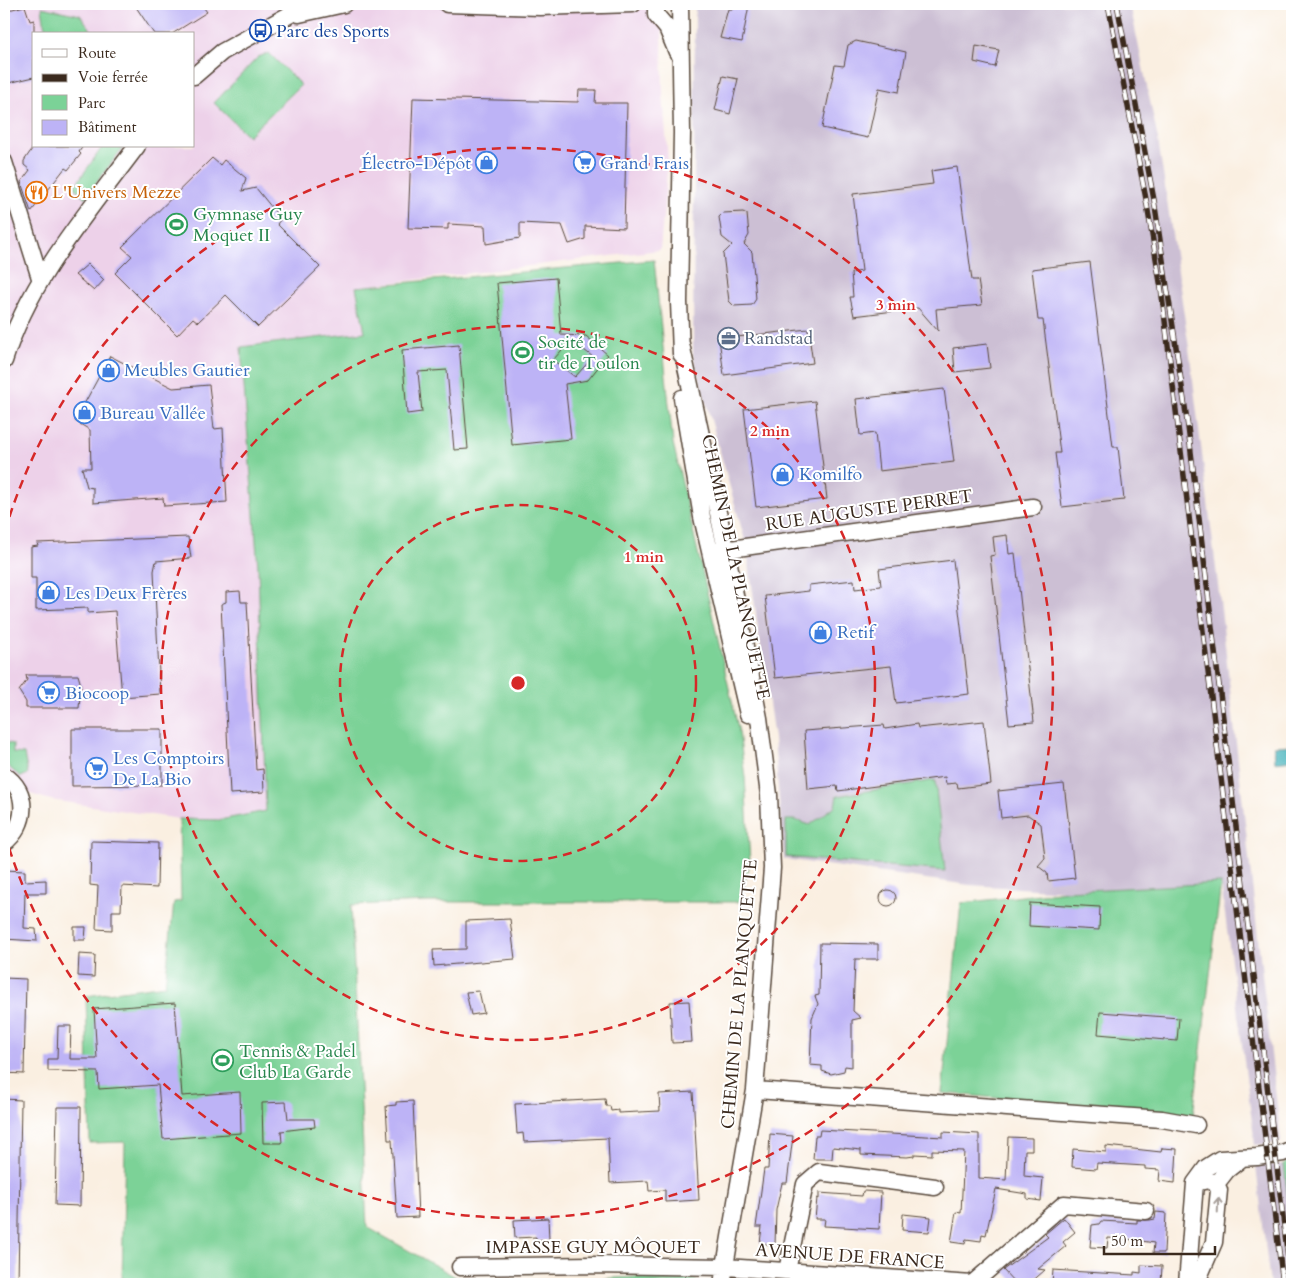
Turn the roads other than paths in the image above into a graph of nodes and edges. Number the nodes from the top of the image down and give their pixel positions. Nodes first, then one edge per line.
1 (309, 4) edge
2 (344, 4) edge
3 (447, 4) edge
4 (599, 4) edge
5 (632, 4) edge
6 (655, 4) edge
7 (668, 4) edge
8 (680, 4) edge
9 (518, 5) edge
10 (289, 16) junction
11 (681, 63) junction
12 (195, 75) edge
13 (136, 148) edge
14 (4, 162) edge
15 (30, 240) junction
16 (54, 259) junction
17 (40, 278) junction
18 (4, 361) edge
19 (1033, 508) dead end
20 (718, 551) junction
21 (4, 775) edge
22 (4, 843) edge
23 (755, 1090) junction
24 (1196, 1125) dead end
25 (1292, 1149) edge
26 (1241, 1159) junction
27 (1195, 1183) junction
28 (1216, 1184) junction
29 (934, 1187) dead end
30 (1146, 1211) dead end
31 (460, 1267) dead end
32 (726, 1267) junction
33 (787, 1271) junction
34 (722, 1284) edge
35 (972, 1284) edge
36 (1187, 1284) edge
37 (1196, 1284) edge

1 - 10 street
2 - 10 street
3 - 9 street
4 - 5 street
4 - 9 street
6 - 7 street
6 - 11 street, CHEMIN DE LA PLANQUETTE
8 - 11 street, CHEMIN DE LA PLANQUETTE
10 - 12 street
11 - 20 street, CHEMIN DE LA PLANQUETTE
13 - 16 street
14 - 15 street
15 - 16 street
15 - 17 street
16 - 17 street
17 - 18 street
19 - 20 street, RUE AUGUSTE PERRET
20 - 23 street, CHEMIN DE LA PLANQUETTE
21 - 22 street
23 - 24 street
23 - 32 street, CHEMIN DE LA PLANQUETTE
25 - 26 street
26 - 27 street
26 - 28 street
27 - 28 street
27 - 36 street
37 -> 28 street
29 - 33 street
30 - 35 street
31 - 32 street, IMPASSE GUY MÔQUET
32 - 33 street, AVENUE DE FRANCE
32 - 34 street, CHEMIN DE LA PLANQUETTE
33 - 35 street, AVENUE DE FRANCE

